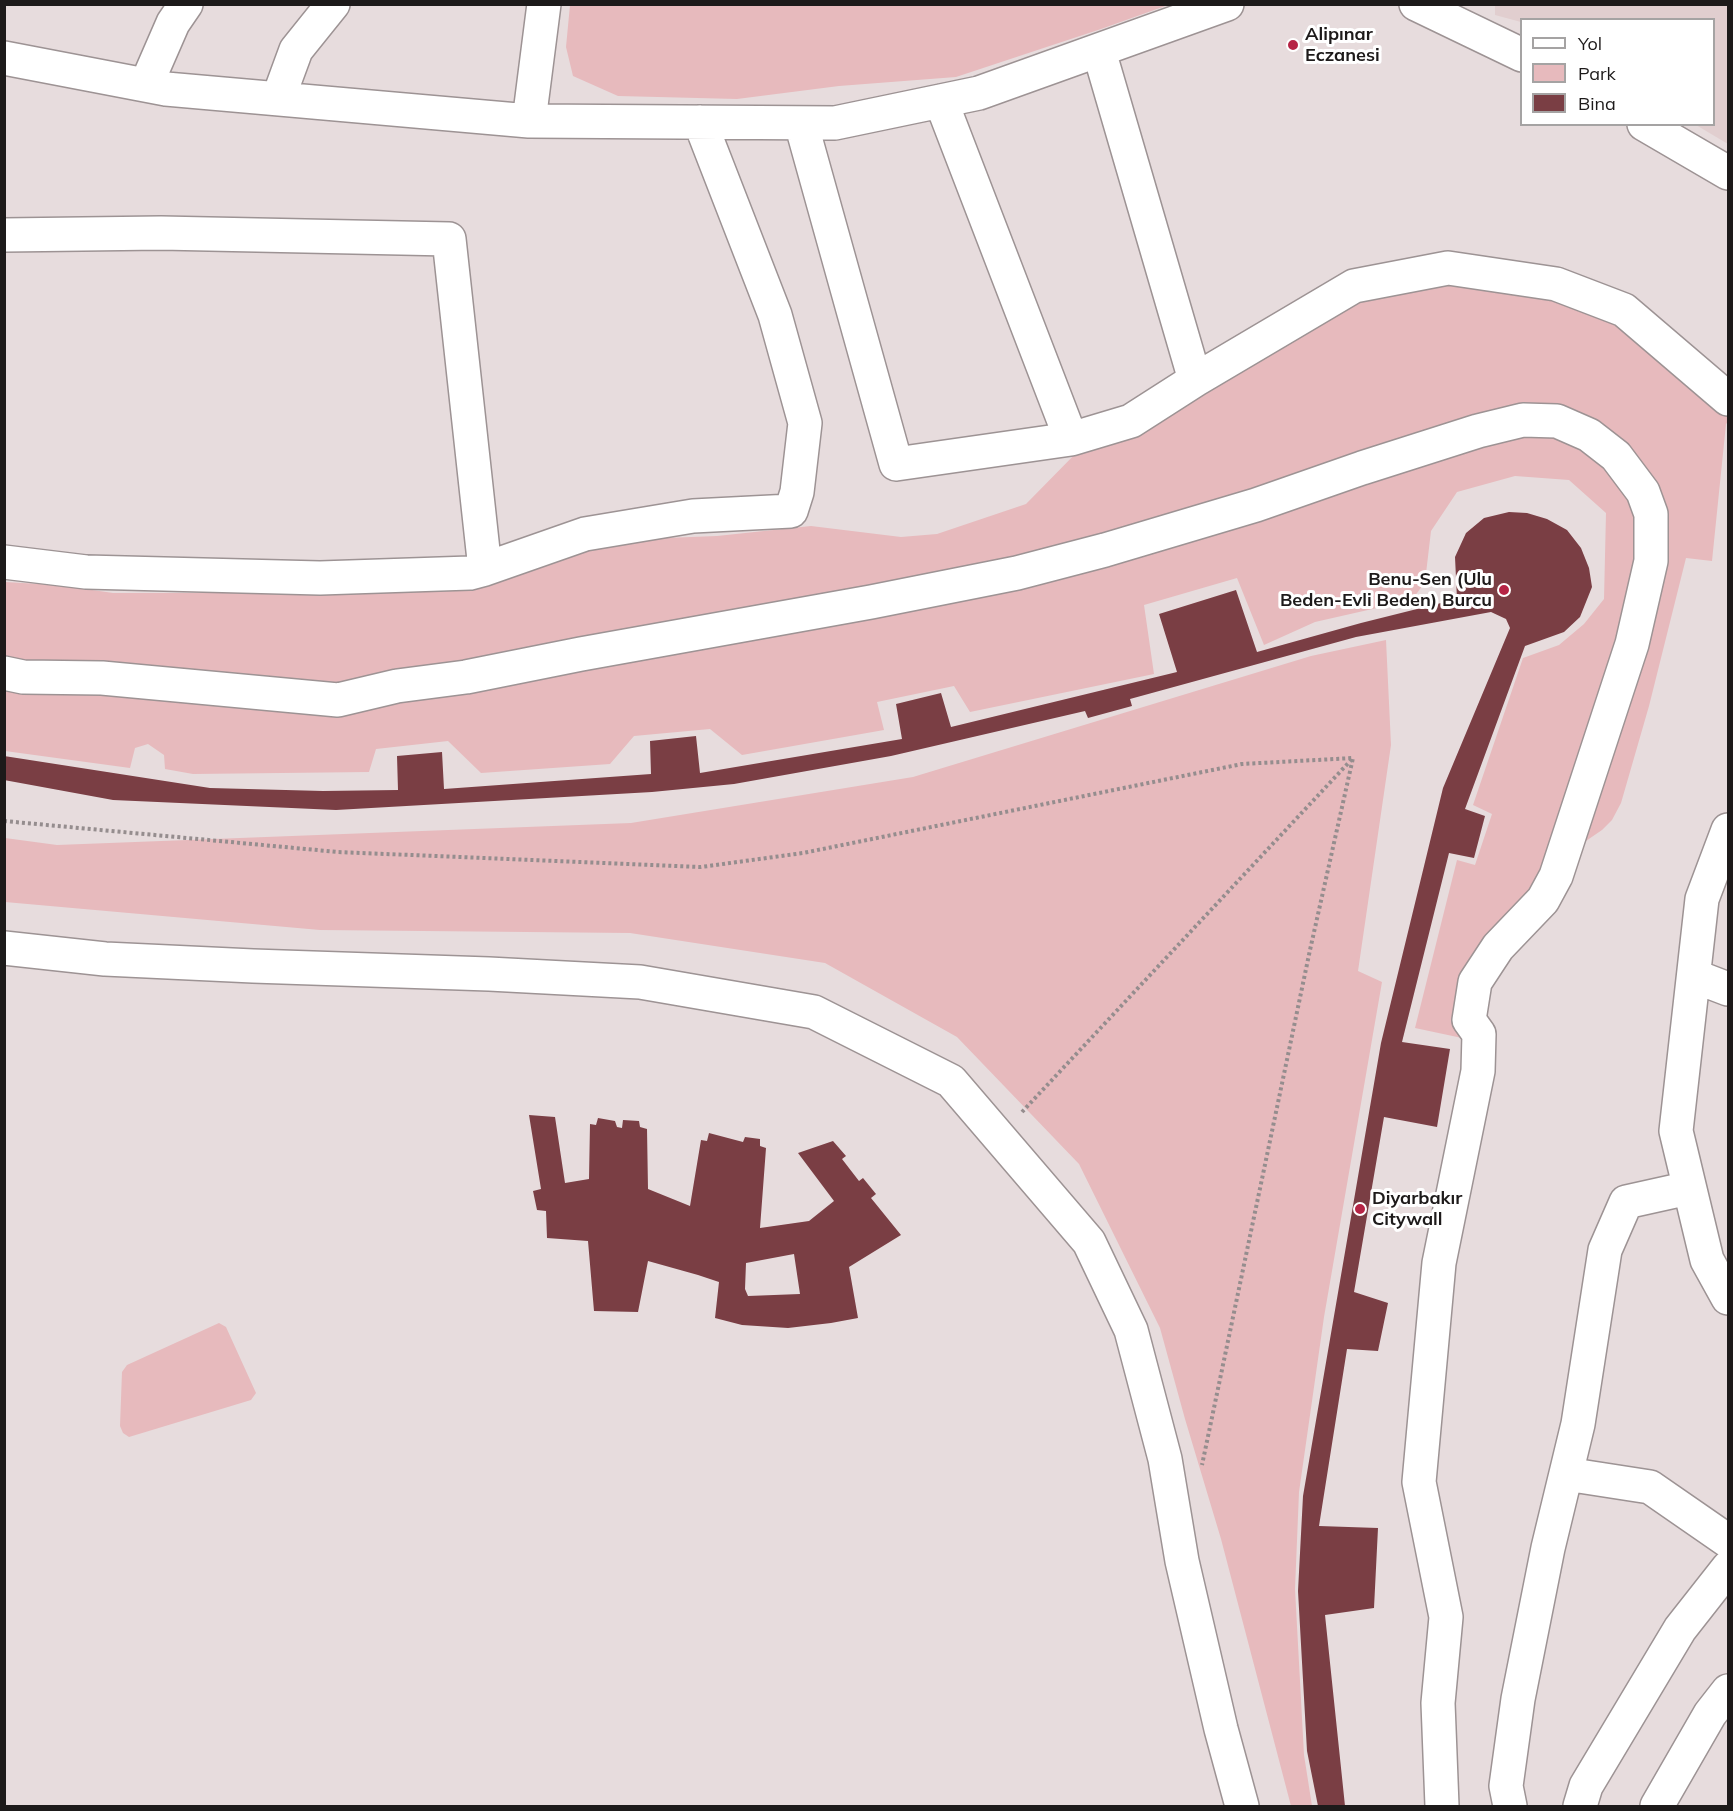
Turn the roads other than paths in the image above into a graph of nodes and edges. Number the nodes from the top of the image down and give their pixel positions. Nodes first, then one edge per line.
1 (186, 4) edge
2 (333, 4) edge
3 (544, 4) edge
4 (1227, 4) edge
5 (1416, 4) edge
6 (1099, 51) junction
7 (1520, 55) edge
8 (4, 58) edge
9 (146, 85) junction
10 (278, 99) junction
11 (941, 101) junction
12 (529, 122) junction
13 (700, 123) junction
14 (801, 123) junction
15 (1648, 126) edge
16 (1728, 172) edge
17 (4, 235) edge
18 (1195, 380) junction
19 (1728, 399) edge
20 (1071, 439) junction
21 (4, 562) edge
22 (485, 570) junction
23 (4, 673) edge
24 (1728, 830) edge
25 (4, 948) edge
26 (1694, 976) junction
27 (1728, 989) edge
28 (1689, 1188) junction
29 (1727, 1293) edge
30 (1566, 1474) junction
31 (1728, 1541) edge
32 (1728, 1568) edge
33 (1728, 1691) edge
34 (1242, 1806) edge
35 (1442, 1806) edge
36 (1510, 1806) edge
37 (1580, 1806) edge
38 (1657, 1806) edge

1 - 9 street
2 - 10 street
3 - 12 street
4 - 6 street
5 - 7 street
6 - 11 street
6 - 18 street
8 - 9 street
9 - 10 street
10 - 12 street
11 - 14 street
11 - 20 street
12 - 13 street
13 - 14 street
13 - 22 street
14 - 20 street
15 - 16 street
17 - 22 street
18 - 19 street
18 - 20 street
21 - 22 street
23 - 35 street
24 - 26 street
25 - 34 street
26 - 27 street
26 - 28 street
28 - 29 street
28 - 30 street
30 - 31 street
30 - 36 street
32 - 37 street
33 - 38 street

